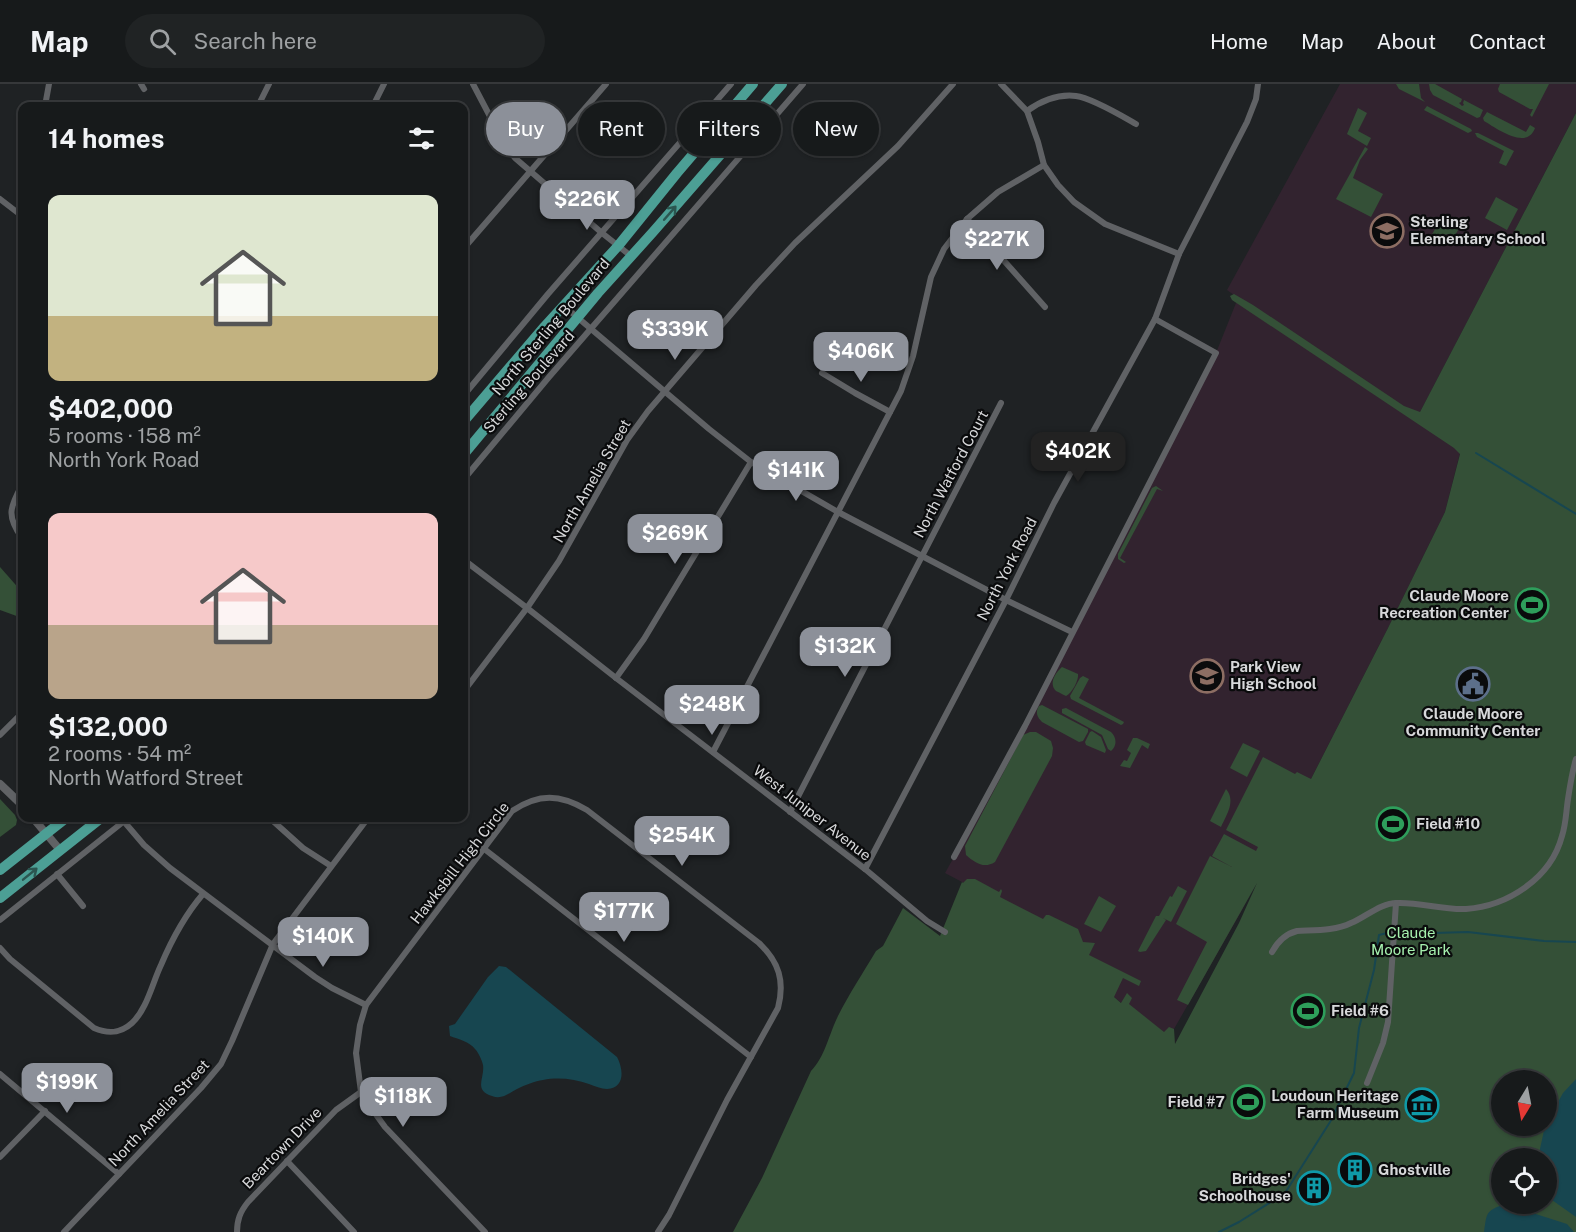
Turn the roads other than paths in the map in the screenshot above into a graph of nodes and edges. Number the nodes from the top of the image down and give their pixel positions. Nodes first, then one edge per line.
1 (49, 84) edge
2 (269, 84) edge
3 (384, 84) edge
4 (606, 84) edge
5 (731, 84) edge
6 (753, 84) edge
7 (782, 84) edge
8 (803, 84) edge
9 (953, 84) edge
10 (1001, 84) edge
11 (1258, 84) edge
12 (476, 86) edge
13 (46, 102) edge
14 (260, 102) edge
15 (375, 102) edge
16 (1027, 111) junction
17 (1136, 124) dead end
18 (1044, 165) junction
19 (531, 171) junction
20 (0, 199) edge
21 (18, 213) edge
22 (967, 219) junction
23 (602, 233) junction
24 (468, 243) edge
25 (618, 246) junction
26 (1179, 254) junction
27 (631, 256) junction
28 (564, 306) junction
29 (1045, 307) dead end
30 (578, 317) junction
31 (1155, 319) junction
32 (591, 329) junction
33 (822, 373) dead end
34 (468, 390) edge
35 (664, 391) junction
36 (1001, 403) dead end
37 (890, 412) junction
38 (468, 416) edge
39 (468, 449) edge
40 (751, 462) junction
41 (468, 474) edge
42 (18, 493) edge
43 (838, 512) junction
44 (18, 532) edge
45 (921, 555) junction
46 (468, 563) edge
47 (1006, 600) junction
48 (527, 608) junction
49 (1072, 632) junction
50 (616, 678) junction
51 (468, 686) edge
52 (18, 717) edge
53 (0, 735) edge
54 (713, 752) junction
55 (1576, 759) edge
56 (0, 784) edge
57 (18, 801) edge
58 (790, 812) junction
59 (39, 822) edge
60 (61, 822) edge
61 (96, 822) edge
62 (120, 822) edge
63 (127, 822) edge
64 (274, 822) edge
65 (365, 822) edge
66 (46, 833) junction
67 (483, 848) junction
68 (60, 850) junction
69 (954, 857) dead end
70 (331, 866) junction
71 (865, 869) junction
72 (0, 870) edge
73 (57, 874) junction
74 (203, 894) junction
75 (0, 898) edge
76 (1396, 903) junction
77 (83, 906) dead end
78 (0, 920) edge
79 (945, 932) dead end
80 (273, 944) junction
81 (0, 948) edge
82 (1272, 952) dead end
83 (366, 1005) junction
84 (751, 1057) junction
85 (0, 1074) edge
86 (1367, 1083) dead end
87 (361, 1092) junction
88 (45, 1111) junction
89 (0, 1156) edge
90 (287, 1161) junction
91 (119, 1174) junction
92 (64, 1232) edge
93 (237, 1232) edge
94 (354, 1232) edge
95 (485, 1232) edge
96 (658, 1232) edge

1 - 13 street
2 - 14 street
3 - 15 street
4 - 19 street
5 - 23 street
6 - 25 main road, North Sterling Boulevard
27 -> 7 main road, North Sterling Boulevard
8 - 32 street, Sterling Boulevard
9 - 35 street, North Amelia Street
10 - 16 street
11 - 26 street, North York Road
12 - 19 street
16 - 17 street
16 - 18 street
18 - 22 street
18 - 26 street
19 - 23 street
19 - 24 street
20 - 21 street
22 - 29 street
22 - 37 street
23 - 25 street
23 - 34 street
25 - 27 street
25 - 28 main road, North Sterling Boulevard
26 - 31 street, North York Road
27 - 30 main road, North Sterling Boulevard
28 - 30 street
28 - 38 main road, North Sterling Boulevard
30 - 32 street
30 - 39 main road, North Sterling Boulevard
31 - 47 street, North York Road
31 - 49 street
32 - 35 street
32 - 41 street, Sterling Boulevard
33 - 37 street
35 - 40 street
35 - 48 street, North Amelia Street
36 - 45 street, North Watford Court
37 - 43 street
40 - 43 street
40 - 50 street
42 - 44 street
43 - 45 street
43 - 54 street
45 - 47 street
45 - 58 street, North Watford Court
46 - 48 street, West Juniper Avenue
47 - 49 street
47 - 71 street, North York Road
48 - 50 street, West Juniper Avenue
48 - 51 street, North Amelia Street
49 - 69 street
50 - 54 street, West Juniper Avenue
52 - 53 street
54 - 58 street, West Juniper Avenue
55 - 76 street
56 - 57 street
58 - 71 street, West Juniper Avenue
59 - 66 street
60 - 66 main road
61 - 68 main road
62 - 73 street
63 - 74 street
64 - 70 street
65 - 70 street, North Amelia Street
66 - 68 street
66 - 72 main road
67 - 83 street, Hawksbill High Circle
67 - 84 street
67 - 84 street, Hawksbill High Circle
75 -> 68 main road
70 - 80 street, North Amelia Street
71 - 79 street, West Juniper Avenue
73 - 77 street
73 - 78 street
74 - 80 street
74 - 81 street
76 - 82 street
76 - 86 street
80 - 83 street
80 - 91 street, North Amelia Street
83 - 87 street, Hawksbill High Circle
84 - 96 street, Hawksbill High Circle
85 - 88 street
87 - 90 street, Beartown Drive
87 - 95 street, Hawksbill High Circle
88 - 89 street
88 - 91 street
90 - 93 street, Beartown Drive
90 - 94 street
91 - 92 street, North Amelia Street

